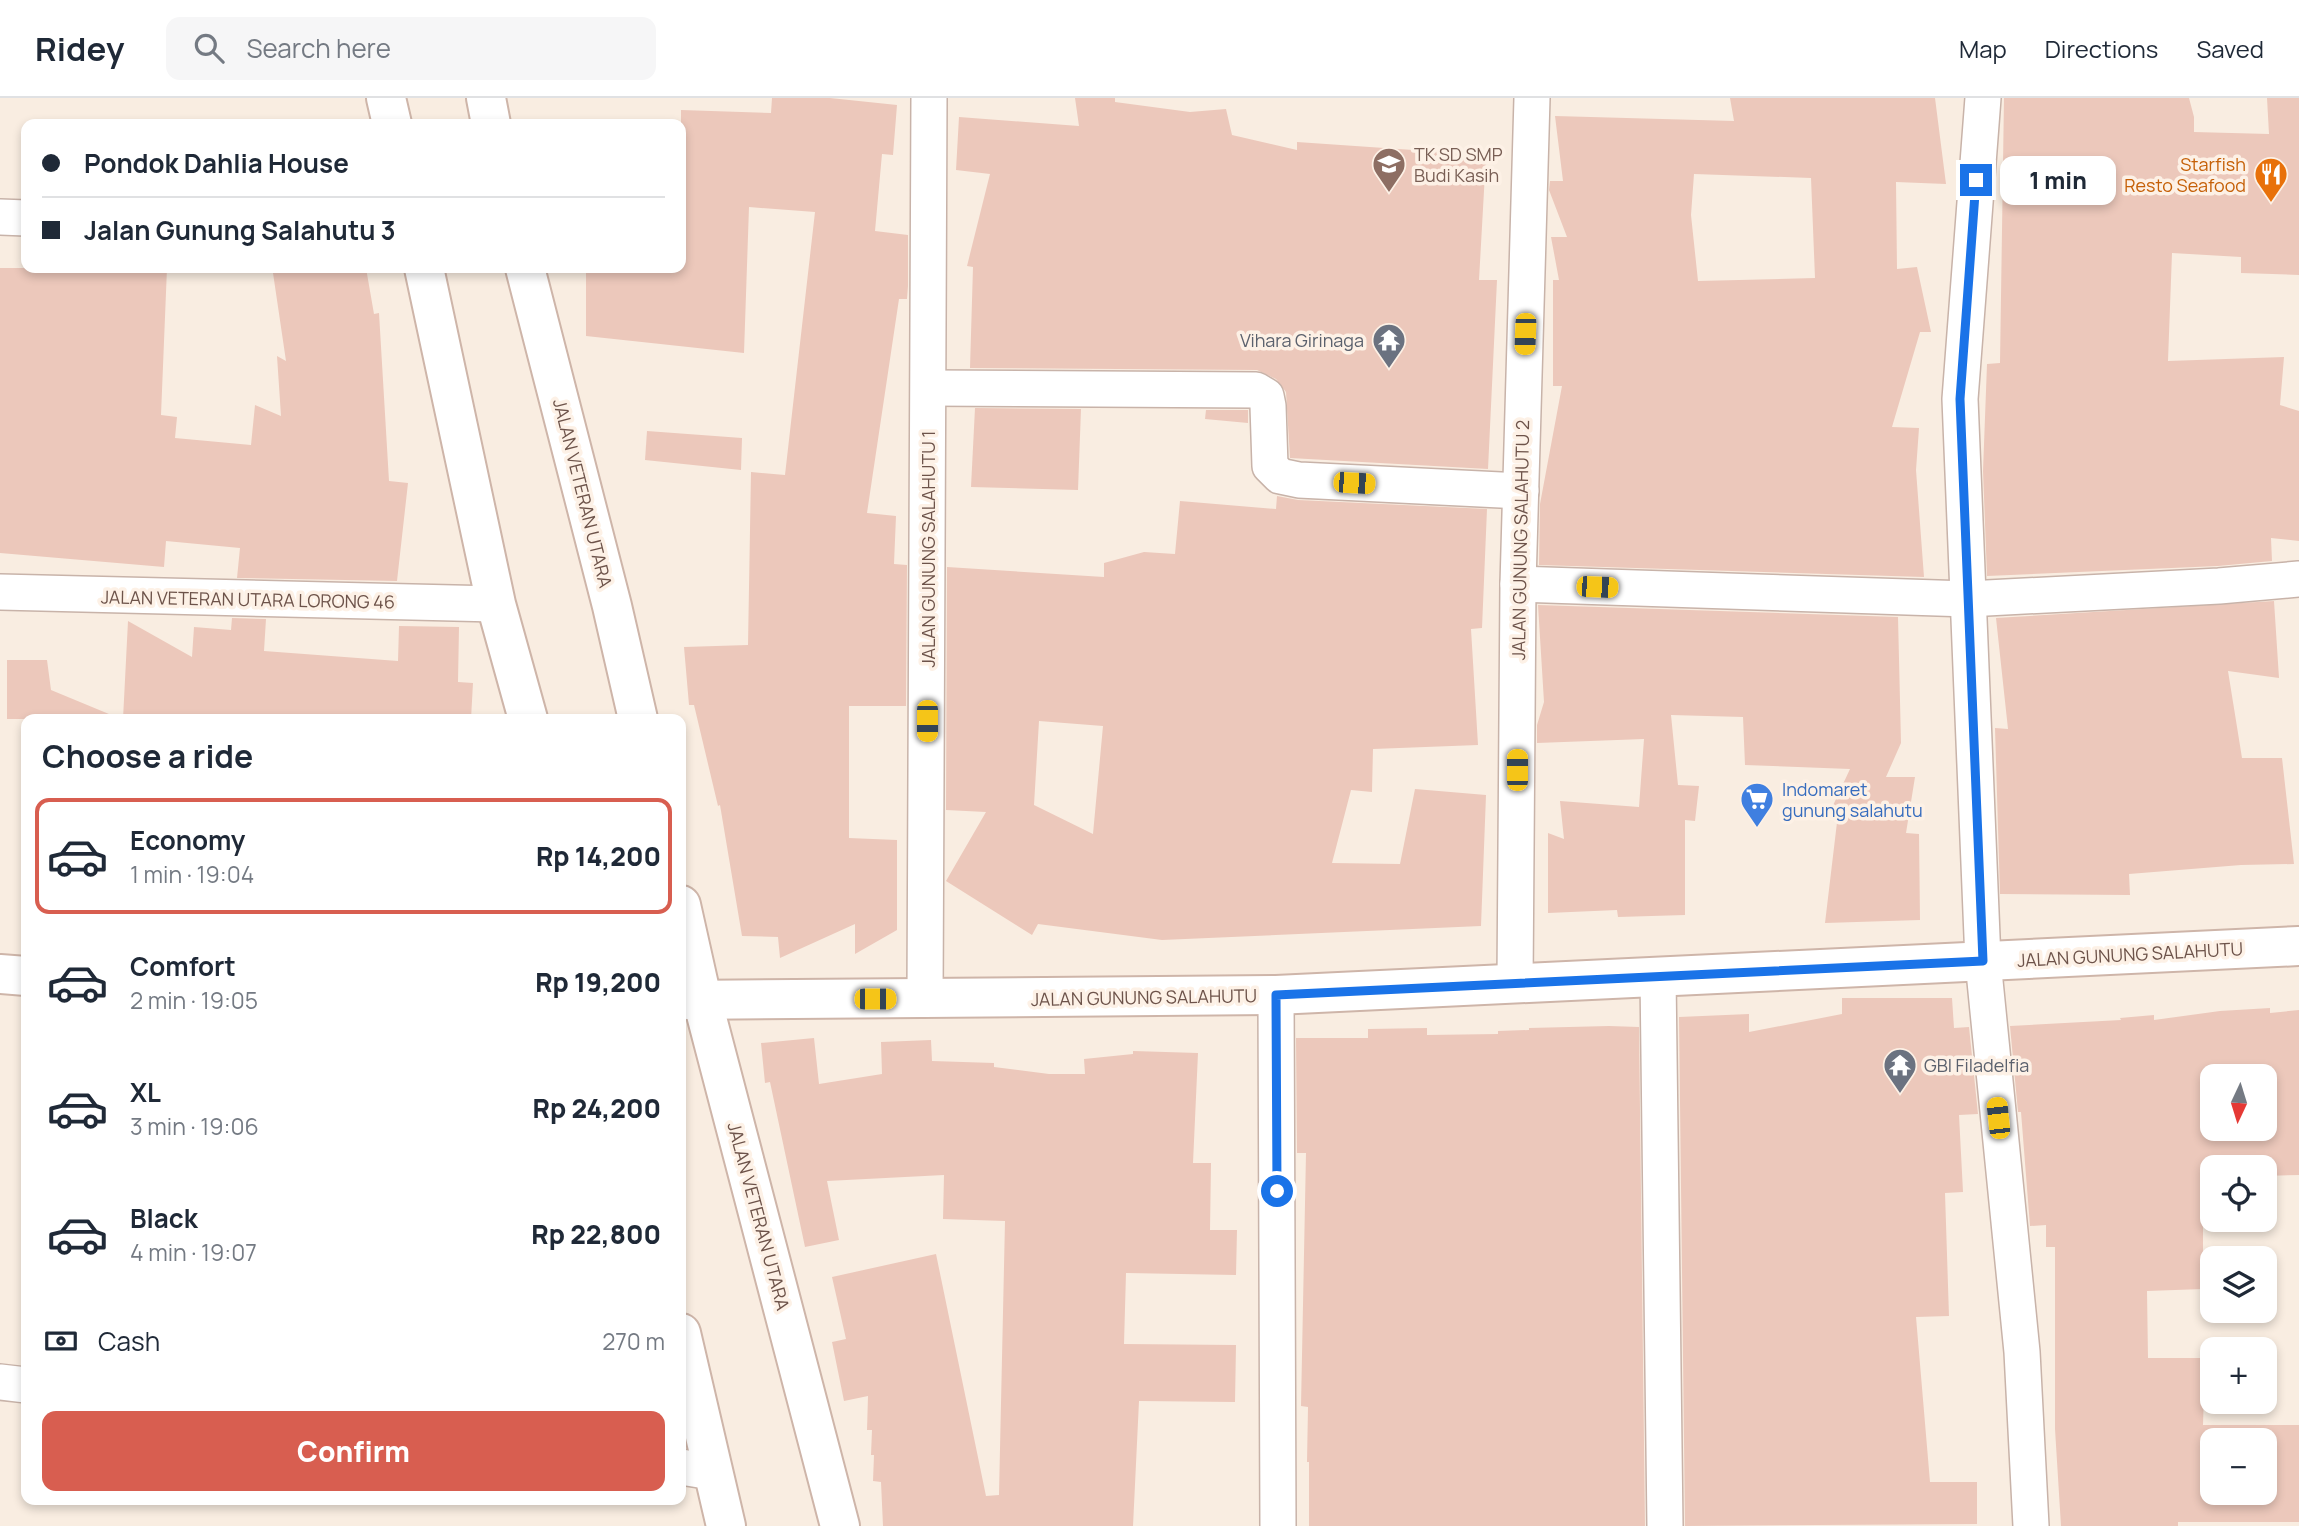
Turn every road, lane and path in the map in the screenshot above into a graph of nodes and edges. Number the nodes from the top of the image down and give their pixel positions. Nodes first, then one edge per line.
1 (386, 98) edge
2 (486, 98) edge
3 (929, 98) edge
4 (1532, 98) edge
5 (1983, 98) edge
6 (391, 119) edge
7 (490, 119) edge
8 (0, 218) edge
9 (21, 218) edge
10 (425, 273) edge
11 (526, 273) edge
12 (929, 387) junction
13 (1521, 491) junction
14 (2299, 579) edge
15 (1518, 584) junction
16 (0, 593) edge
17 (1968, 599) junction
18 (496, 604) junction
19 (526, 714) edge
20 (637, 714) edge
21 (2299, 946) edge
22 (686, 952) edge
23 (1983, 961) junction
24 (0, 974) edge
25 (21, 976) edge
26 (1658, 976) junction
27 (1515, 983) junction
28 (1276, 995) junction
29 (691, 999) edge
30 (925, 999) junction
31 (686, 1378) edge
32 (0, 1382) edge
33 (21, 1384) edge
34 (696, 1469) edge
35 (726, 1526) edge
36 (841, 1526) edge
37 (1278, 1526) edge
38 (1665, 1526) edge
39 (2031, 1526) edge

1 - 6 main road
2 - 7 main road
3 - 12 street, JALAN GUNUNG SALAHUTU 1
4 - 13 street, JALAN GUNUNG SALAHUTU 2
5 - 17 street
8 - 9 street
10 - 18 main road
11 - 20 main road, JALAN VETERAN UTARA
12 - 13 street
12 - 30 street, JALAN GUNUNG SALAHUTU 1
13 - 15 street, JALAN GUNUNG SALAHUTU 2
14 - 17 street
15 - 17 street
15 - 27 street, JALAN GUNUNG SALAHUTU 2
16 - 18 street, JALAN VETERAN UTARA LORONG 46
17 - 23 street
18 - 19 main road
21 - 23 main road, JALAN GUNUNG SALAHUTU
22 - 29 main road, JALAN VETERAN UTARA
23 - 26 main road, JALAN GUNUNG SALAHUTU
23 - 39 street
24 - 25 main road
26 - 27 main road, JALAN GUNUNG SALAHUTU
26 - 38 street
27 - 28 main road, JALAN GUNUNG SALAHUTU
28 - 30 main road, JALAN GUNUNG SALAHUTU
28 - 37 street
29 - 30 main road, JALAN GUNUNG SALAHUTU
29 - 36 main road, JALAN VETERAN UTARA
31 - 34 main road
32 - 33 street
34 - 35 main road

